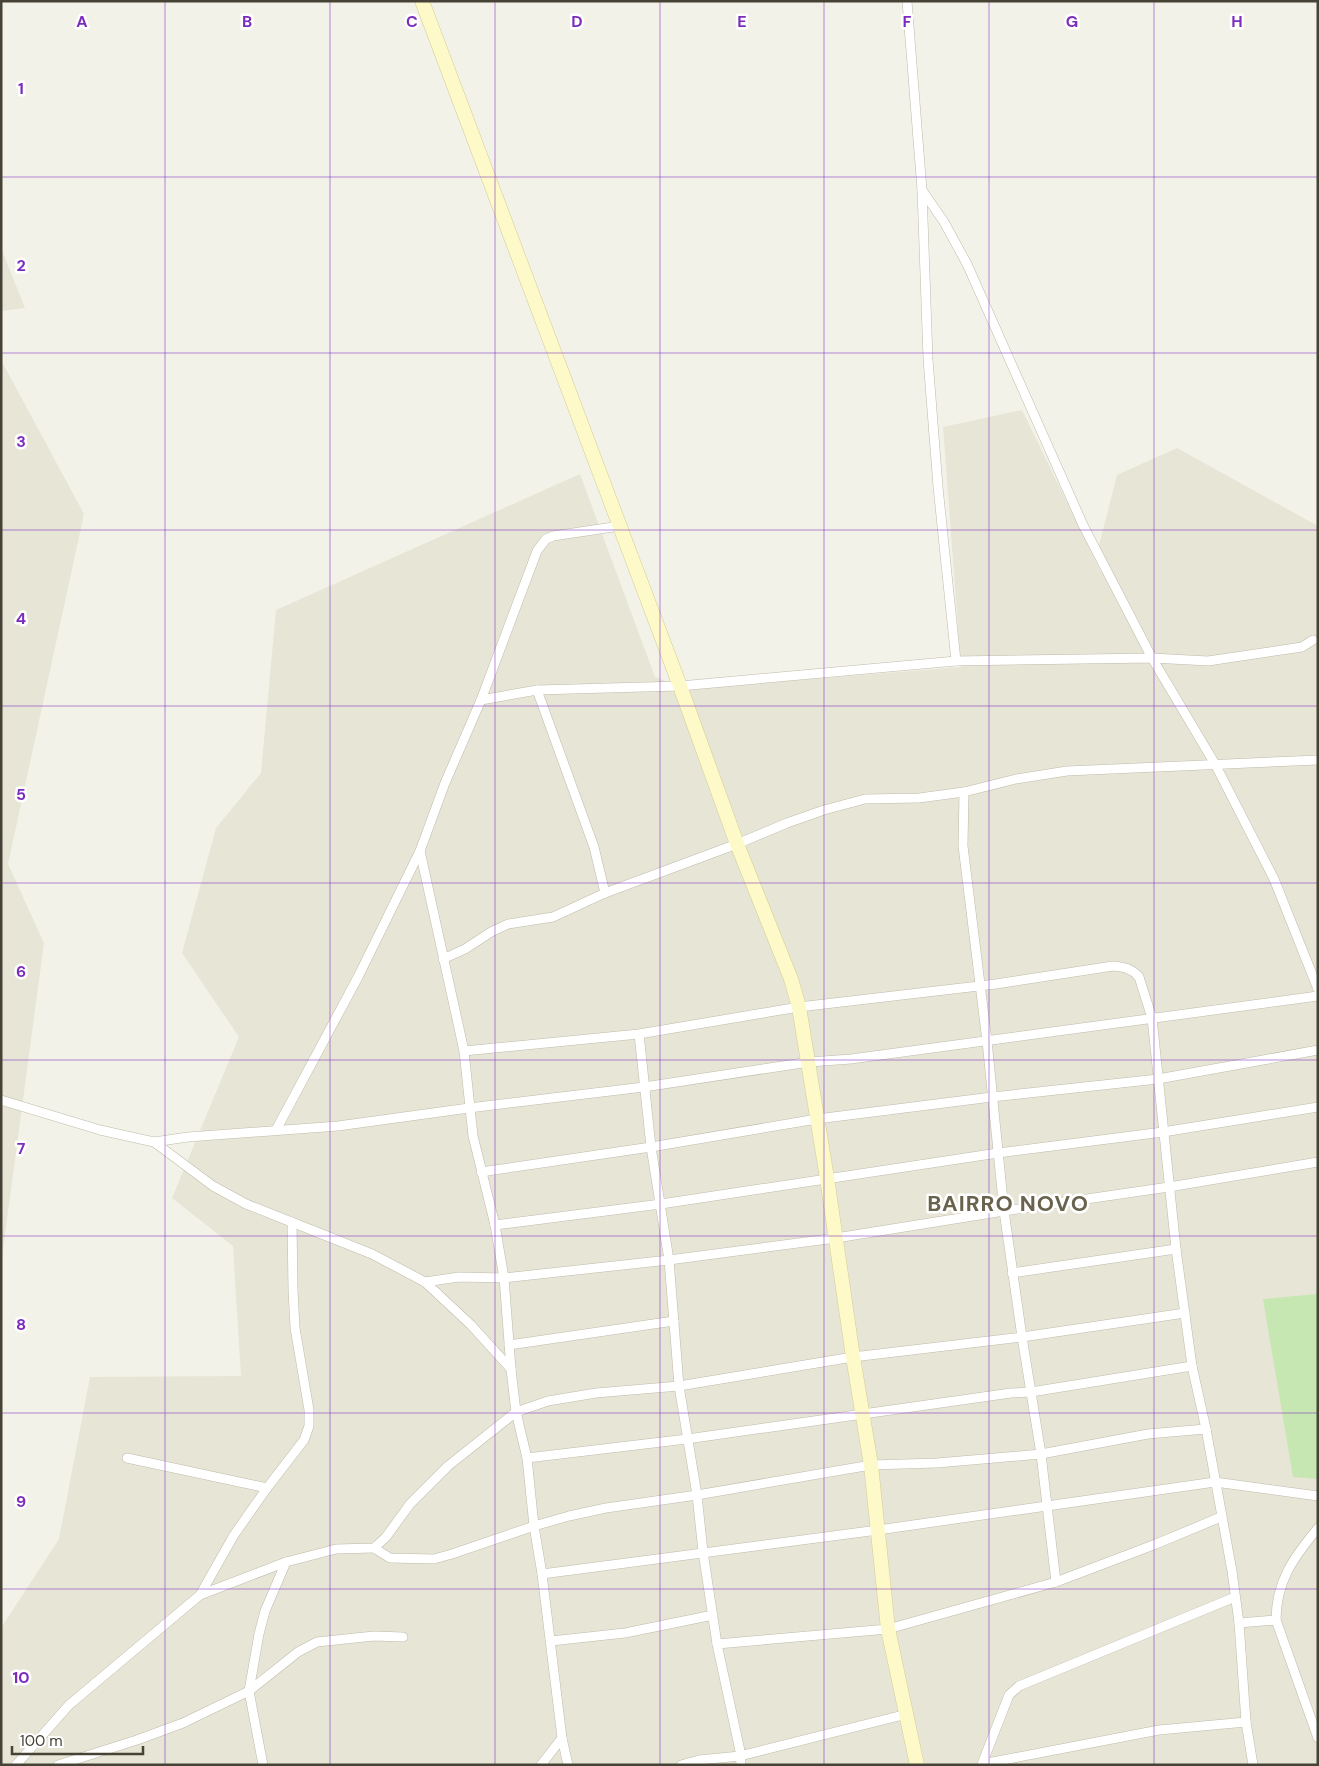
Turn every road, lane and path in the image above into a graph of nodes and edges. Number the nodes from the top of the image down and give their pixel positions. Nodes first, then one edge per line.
1 (422, 1) edge
2 (907, 1) edge
3 (922, 190) junction
4 (620, 526) junction
5 (1313, 640) dead end
6 (1152, 658) junction
7 (956, 662) junction
8 (680, 686) junction
9 (537, 690) junction
10 (481, 700) junction
11 (1318, 760) edge
12 (1215, 764) junction
13 (964, 792) junction
14 (737, 844) junction
15 (420, 851) junction
16 (605, 893) junction
17 (443, 959) junction
18 (981, 986) junction
19 (1318, 988) edge
20 (1318, 996) edge
21 (799, 1007) junction
22 (1152, 1018) junction
23 (639, 1034) junction
24 (988, 1041) junction
25 (1318, 1050) edge
26 (464, 1051) junction
27 (809, 1062) junction
28 (1158, 1079) junction
29 (644, 1087) junction
30 (992, 1097) junction
31 (1, 1100) edge
32 (1318, 1107) edge
33 (469, 1108) junction
34 (817, 1119) junction
35 (276, 1130) junction
36 (1164, 1132) junction
37 (154, 1142) junction
38 (652, 1148) junction
39 (998, 1153) junction
40 (1318, 1162) edge
41 (481, 1172) junction
42 (827, 1178) junction
43 (1169, 1188) junction
44 (661, 1204) junction
45 (1004, 1211) junction
46 (292, 1222) junction
47 (495, 1225) junction
48 (836, 1238) junction
49 (1176, 1249) junction
50 (669, 1260) junction
51 (1012, 1273) junction
52 (504, 1278) junction
53 (425, 1282) junction
54 (1185, 1313) junction
55 (674, 1321) junction
56 (1022, 1337) junction
57 (509, 1345) junction
58 (853, 1356) junction
59 (1192, 1366) junction
60 (511, 1369) junction
61 (679, 1386) junction
62 (1031, 1392) junction
63 (516, 1412) junction
64 (863, 1413) junction
65 (1206, 1429) junction
66 (687, 1438) junction
67 (1041, 1454) junction
68 (127, 1458) dead end
69 (527, 1458) junction
70 (871, 1465) junction
71 (1215, 1482) junction
72 (266, 1488) junction
73 (697, 1496) junction
74 (1318, 1496) edge
75 (1047, 1506) junction
76 (1222, 1517) junction
77 (534, 1526) junction
78 (1318, 1528) edge
79 (878, 1530) junction
80 (374, 1548) junction
81 (702, 1552) junction
82 (286, 1562) junction
83 (542, 1574) junction
84 (1056, 1582) junction
85 (200, 1595) junction
86 (1235, 1597) junction
87 (713, 1615) junction
88 (1276, 1620) junction
89 (1239, 1623) junction
90 (888, 1629) junction
91 (403, 1637) dead end
92 (551, 1641) junction
93 (717, 1644) junction
94 (249, 1691) junction
95 (907, 1714) junction
96 (1246, 1722) junction
97 (562, 1738) junction
98 (1318, 1738) edge
99 (741, 1760) edge
100 (982, 1764) edge
101 (16, 1765) edge
102 (58, 1765) edge
103 (263, 1765) edge
104 (542, 1765) edge
105 (568, 1765) edge
106 (681, 1765) edge
107 (917, 1765) edge
108 (1253, 1765) edge

1 - 4 street
2 - 3 street
3 - 6 street
3 - 7 street
4 - 8 street
4 - 10 street
5 - 6 street
6 - 7 street
6 - 12 street
7 - 8 street
8 - 9 street
8 - 14 street
9 - 10 street
9 - 16 street
10 - 15 street
11 - 12 street
12 - 13 street
12 - 19 street
13 - 14 street
13 - 18 street
14 - 16 street
14 - 21 street
15 - 17 street
15 - 35 street
16 - 17 street
17 - 26 street
18 - 21 street
18 - 22 street
18 - 24 street
20 - 22 street
21 - 23 street
21 - 27 street
22 - 24 street
22 - 28 street
23 - 26 street
23 - 29 street
24 - 27 street
24 - 30 street
25 - 28 street
26 - 33 street
27 - 29 street
27 - 34 street
28 - 30 street
28 - 36 street
29 - 33 street
29 - 38 street
30 - 34 street
30 - 39 street
31 - 37 street
32 - 36 street
33 - 35 street
33 - 41 street
34 - 38 street
34 - 42 street
35 - 37 street
36 - 39 street
36 - 43 street
37 - 46 street
38 - 41 street
38 - 44 street
39 - 42 street
39 - 45 street
40 - 43 street
41 - 47 street
42 - 44 street
42 - 48 street
43 - 45 street
43 - 49 street
44 - 47 street
44 - 50 street
45 - 48 street
45 - 51 street
46 - 53 street
46 - 72 street
47 - 52 street
48 - 50 street
48 - 58 street
49 - 51 street
49 - 54 street
50 - 52 street
50 - 55 street
51 - 56 street
52 - 53 street
52 - 57 street
53 - 60 street
54 - 56 street
54 - 59 street
55 - 57 street
55 - 61 street
56 - 58 street
56 - 62 street
57 - 60 street
58 - 61 street
58 - 64 street
59 - 62 street
59 - 65 street
60 - 63 street
61 - 63 street
61 - 66 street
62 - 64 street
62 - 67 street
63 - 69 street
63 - 80 street
64 - 66 street
64 - 70 street
65 - 67 street
65 - 71 street
66 - 69 street
66 - 73 street
67 - 70 street
67 - 75 street
68 - 72 street
69 - 77 street
70 - 73 street
70 - 79 street
71 - 74 street
71 - 75 street
71 - 76 street
72 - 85 street
73 - 77 street
73 - 81 street
75 - 79 street
75 - 84 street
76 - 84 street
76 - 86 street
77 - 80 street
77 - 83 street
78 - 88 street
79 - 81 street
79 - 90 street
80 - 82 street
81 - 83 street
81 - 87 street
82 - 85 street
82 - 94 street
83 - 92 street
84 - 90 street
85 - 101 street
86 - 89 street
86 - 100 street
87 - 92 street
87 - 93 street
88 - 89 street
88 - 98 street
89 - 96 street
90 - 93 street
90 - 95 street
91 - 94 street
92 - 97 street
93 - 99 street
94 - 102 street
94 - 103 street
95 - 99 street
95 - 107 street
96 - 100 street
96 - 108 street
97 - 104 street
97 - 105 street
99 - 106 street

